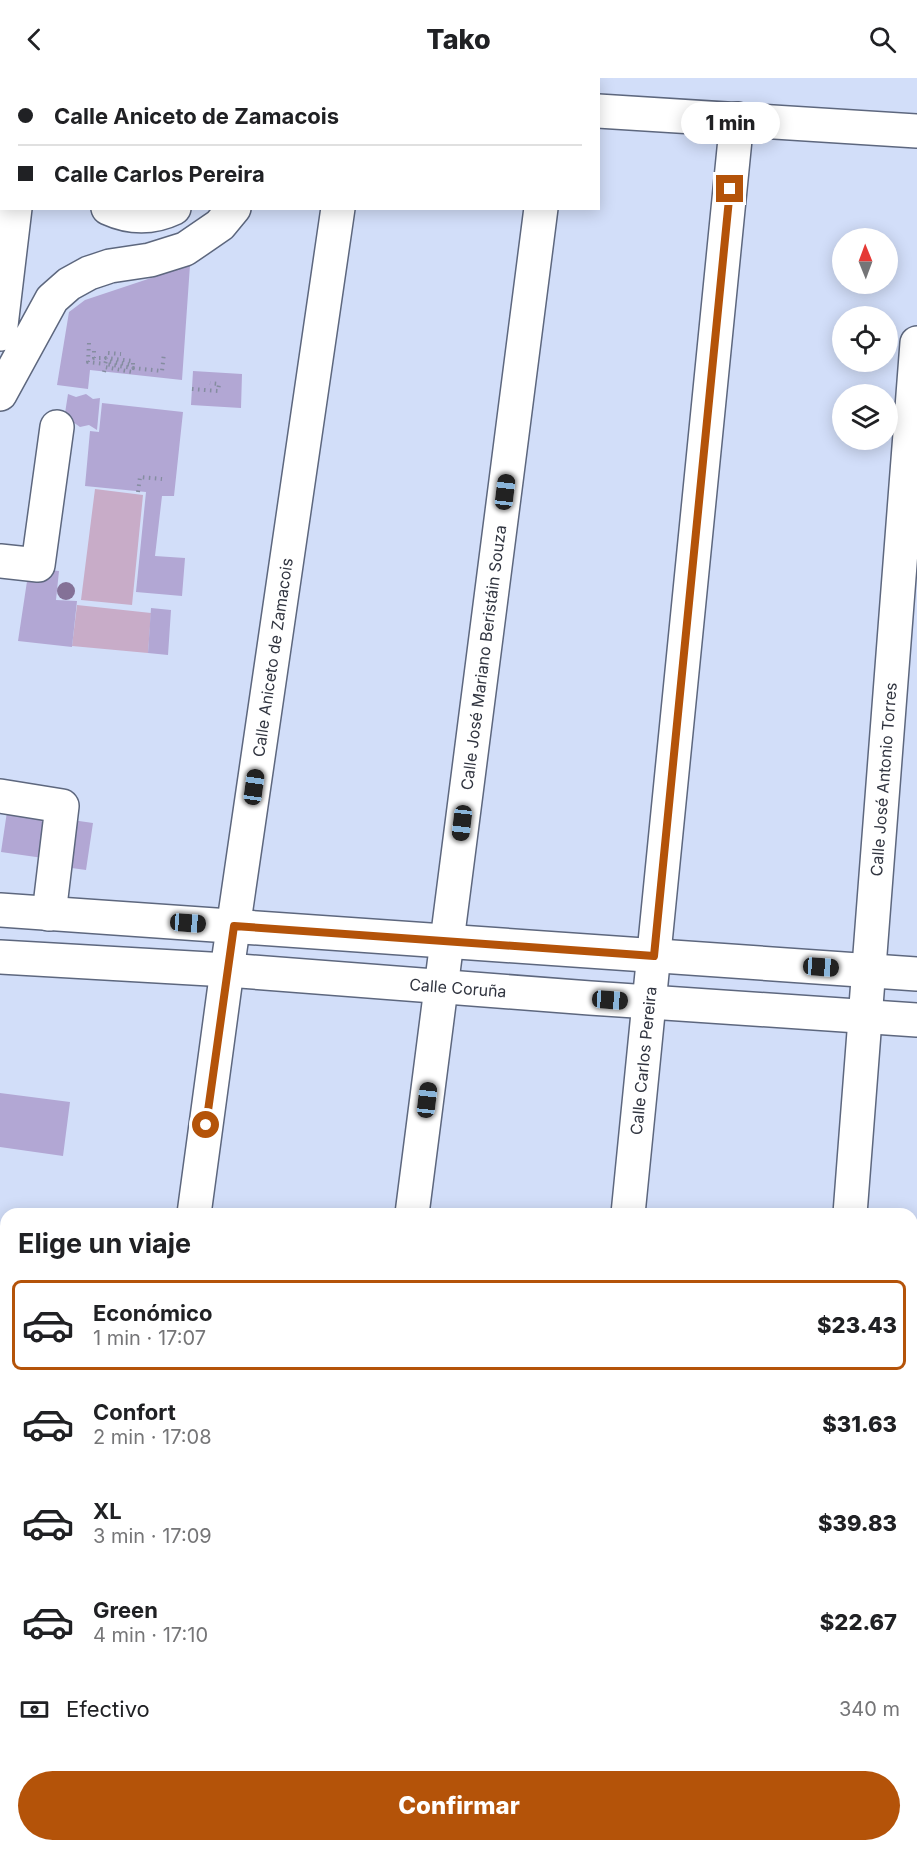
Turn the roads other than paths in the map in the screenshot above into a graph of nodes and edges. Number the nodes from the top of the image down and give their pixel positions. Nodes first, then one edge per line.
1 (600, 111) edge
2 (737, 119) junction
3 (917, 131) edge
4 (15, 210) edge
5 (112, 210) edge
6 (169, 210) edge
7 (232, 210) edge
8 (338, 210) edge
9 (541, 210) edge
10 (0, 334) edge
11 (917, 343) edge
12 (0, 394) edge
13 (57, 427) dead end
14 (0, 561) edge
15 (0, 796) edge
16 (0, 910) edge
17 (49, 914) junction
18 (234, 926) junction
19 (447, 942) junction
20 (654, 956) junction
21 (0, 957) edge
22 (227, 970) junction
23 (869, 970) junction
24 (917, 974) edge
25 (441, 987) junction
26 (649, 1002) junction
27 (865, 1017) junction
28 (917, 1020) edge
29 (195, 1208) edge
30 (413, 1208) edge
31 (629, 1208) edge
32 (850, 1208) edge

1 - 2 main road
2 - 3 main road
2 - 20 main road, Calle Carlos Pereira
4 - 10 main road
5 - 6 main road
7 - 12 main road
8 - 18 main road, Calle Aniceto de Zamacois
9 - 19 main road, Calle José Mariano Beristáin Souza
11 - 23 main road, Calle José Antonio Torres
13 - 14 main road
15 - 17 main road
16 - 17 main road
17 - 18 main road
18 - 19 main road
18 - 22 main road, Calle Aniceto de Zamacois
19 - 20 main road
19 - 25 main road, Calle José Mariano Beristáin Souza
20 - 23 main road
20 - 26 main road, Calle Carlos Pereira
21 - 22 main road, Calle Coruña
22 - 25 main road, Calle Coruña
22 - 29 main road, Calle Aniceto de Zamacois
23 - 24 main road
23 - 27 main road, Calle José Antonio Torres
25 - 26 main road, Calle Coruña
25 - 30 main road, Calle José Mariano Beristáin Souza
26 - 27 main road, Calle Coruña
26 - 31 main road, Calle Carlos Pereira
27 - 28 main road, Calle Coruña
27 - 32 main road, Calle José Antonio Torres

